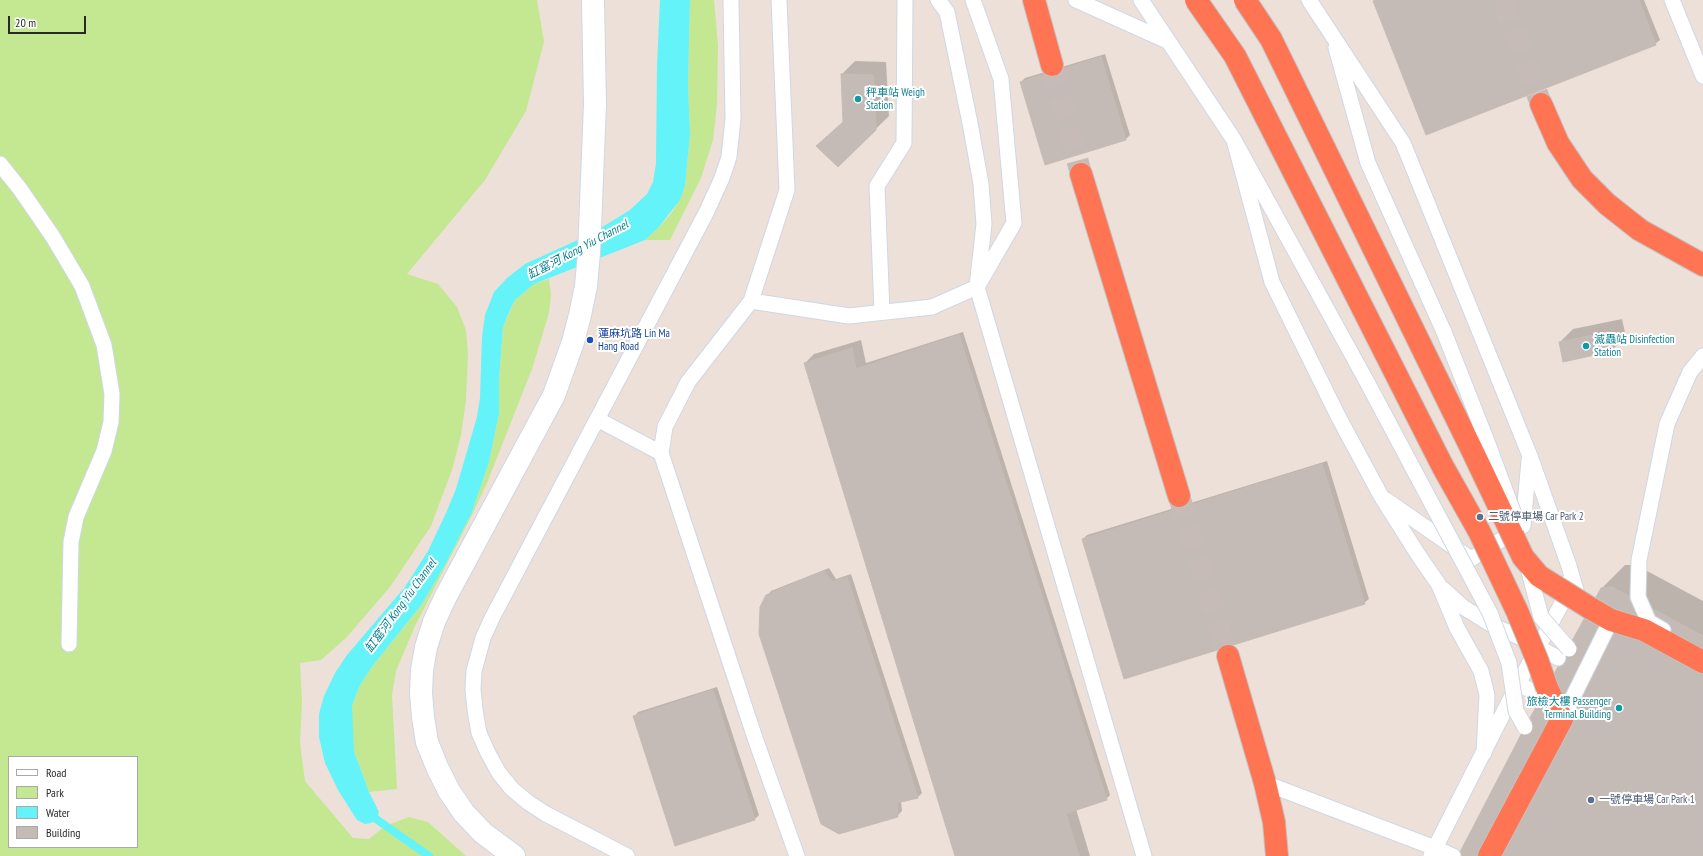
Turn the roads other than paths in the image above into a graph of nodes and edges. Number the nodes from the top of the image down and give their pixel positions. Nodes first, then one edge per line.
1 (593, 0) edge
2 (731, 0) edge
3 (779, 0) edge
4 (905, 0) edge
5 (938, 0) edge
6 (973, 0) edge
7 (1034, 0) edge
8 (1076, 0) edge
9 (1141, 0) edge
10 (1196, 0) edge
11 (1245, 0) edge
12 (1309, 0) edge
13 (1672, 0) edge
14 (1334, 37) junction
15 (1167, 41) junction
16 (1052, 65) tunnel mouth
17 (1703, 76) edge
18 (1541, 104) tunnel mouth
19 (1234, 140) junction
20 (0, 164) edge
21 (1081, 174) tunnel mouth
22 (1703, 265) edge
23 (977, 287) junction
24 (750, 301) junction
25 (882, 312) junction
26 (1703, 356) edge
27 (598, 419) junction
28 (661, 453) junction
29 (1530, 456) junction
30 (1179, 496) tunnel mouth
31 (1381, 496) junction
32 (1569, 566) junction
33 (1439, 585) junction
34 (1582, 610) dead end
35 (1611, 620) junction
36 (69, 644) dead end
37 (1538, 647) junction
38 (1703, 651) edge
39 (1228, 656) tunnel mouth
40 (1703, 662) edge
41 (1518, 684) junction
42 (1541, 691) junction
43 (1562, 719) junction
44 (1525, 727) dead end
45 (1484, 753) junction
46 (1265, 783) junction
47 (1433, 852) edge
48 (514, 856) edge
49 (627, 856) edge
50 (797, 856) edge
51 (1144, 856) edge
52 (1277, 856) edge
53 (1453, 856) edge
54 (1488, 856) edge

1 - 48 street
2 - 27 lane
3 - 24 lane
4 - 25 lane
5 - 23 lane
6 - 23 lane
7 - 16 highway
8 - 15 lane
9 - 15 lane
10 - 42 highway, bridge
11 - 35 highway, bridge
12 - 14 lane
13 - 17 lane
14 - 29 lane
14 - 37 lane, bridge
15 - 19 lane
18 - 22 highway
19 - 31 lane
19 - 44 lane, bridge
20 - 36 lane
21 - 30 highway
23 - 25 lane
23 - 51 lane
24 - 25 lane
24 - 28 lane
26 - 38 lane
27 - 28 lane
27 - 49 lane
28 - 50 lane
29 - 31 lane
29 - 32 lane
31 - 33 lane
32 - 34 lane
32 - 37 lane
33 - 37 lane
33 - 45 lane
35 - 40 highway
35 - 43 lane
37 - 41 lane
39 - 46 highway
41 - 42 lane
41 - 45 lane
42 - 43 highway
43 - 54 highway
45 - 47 lane
46 - 47 lane
46 - 52 highway
47 - 53 lane

